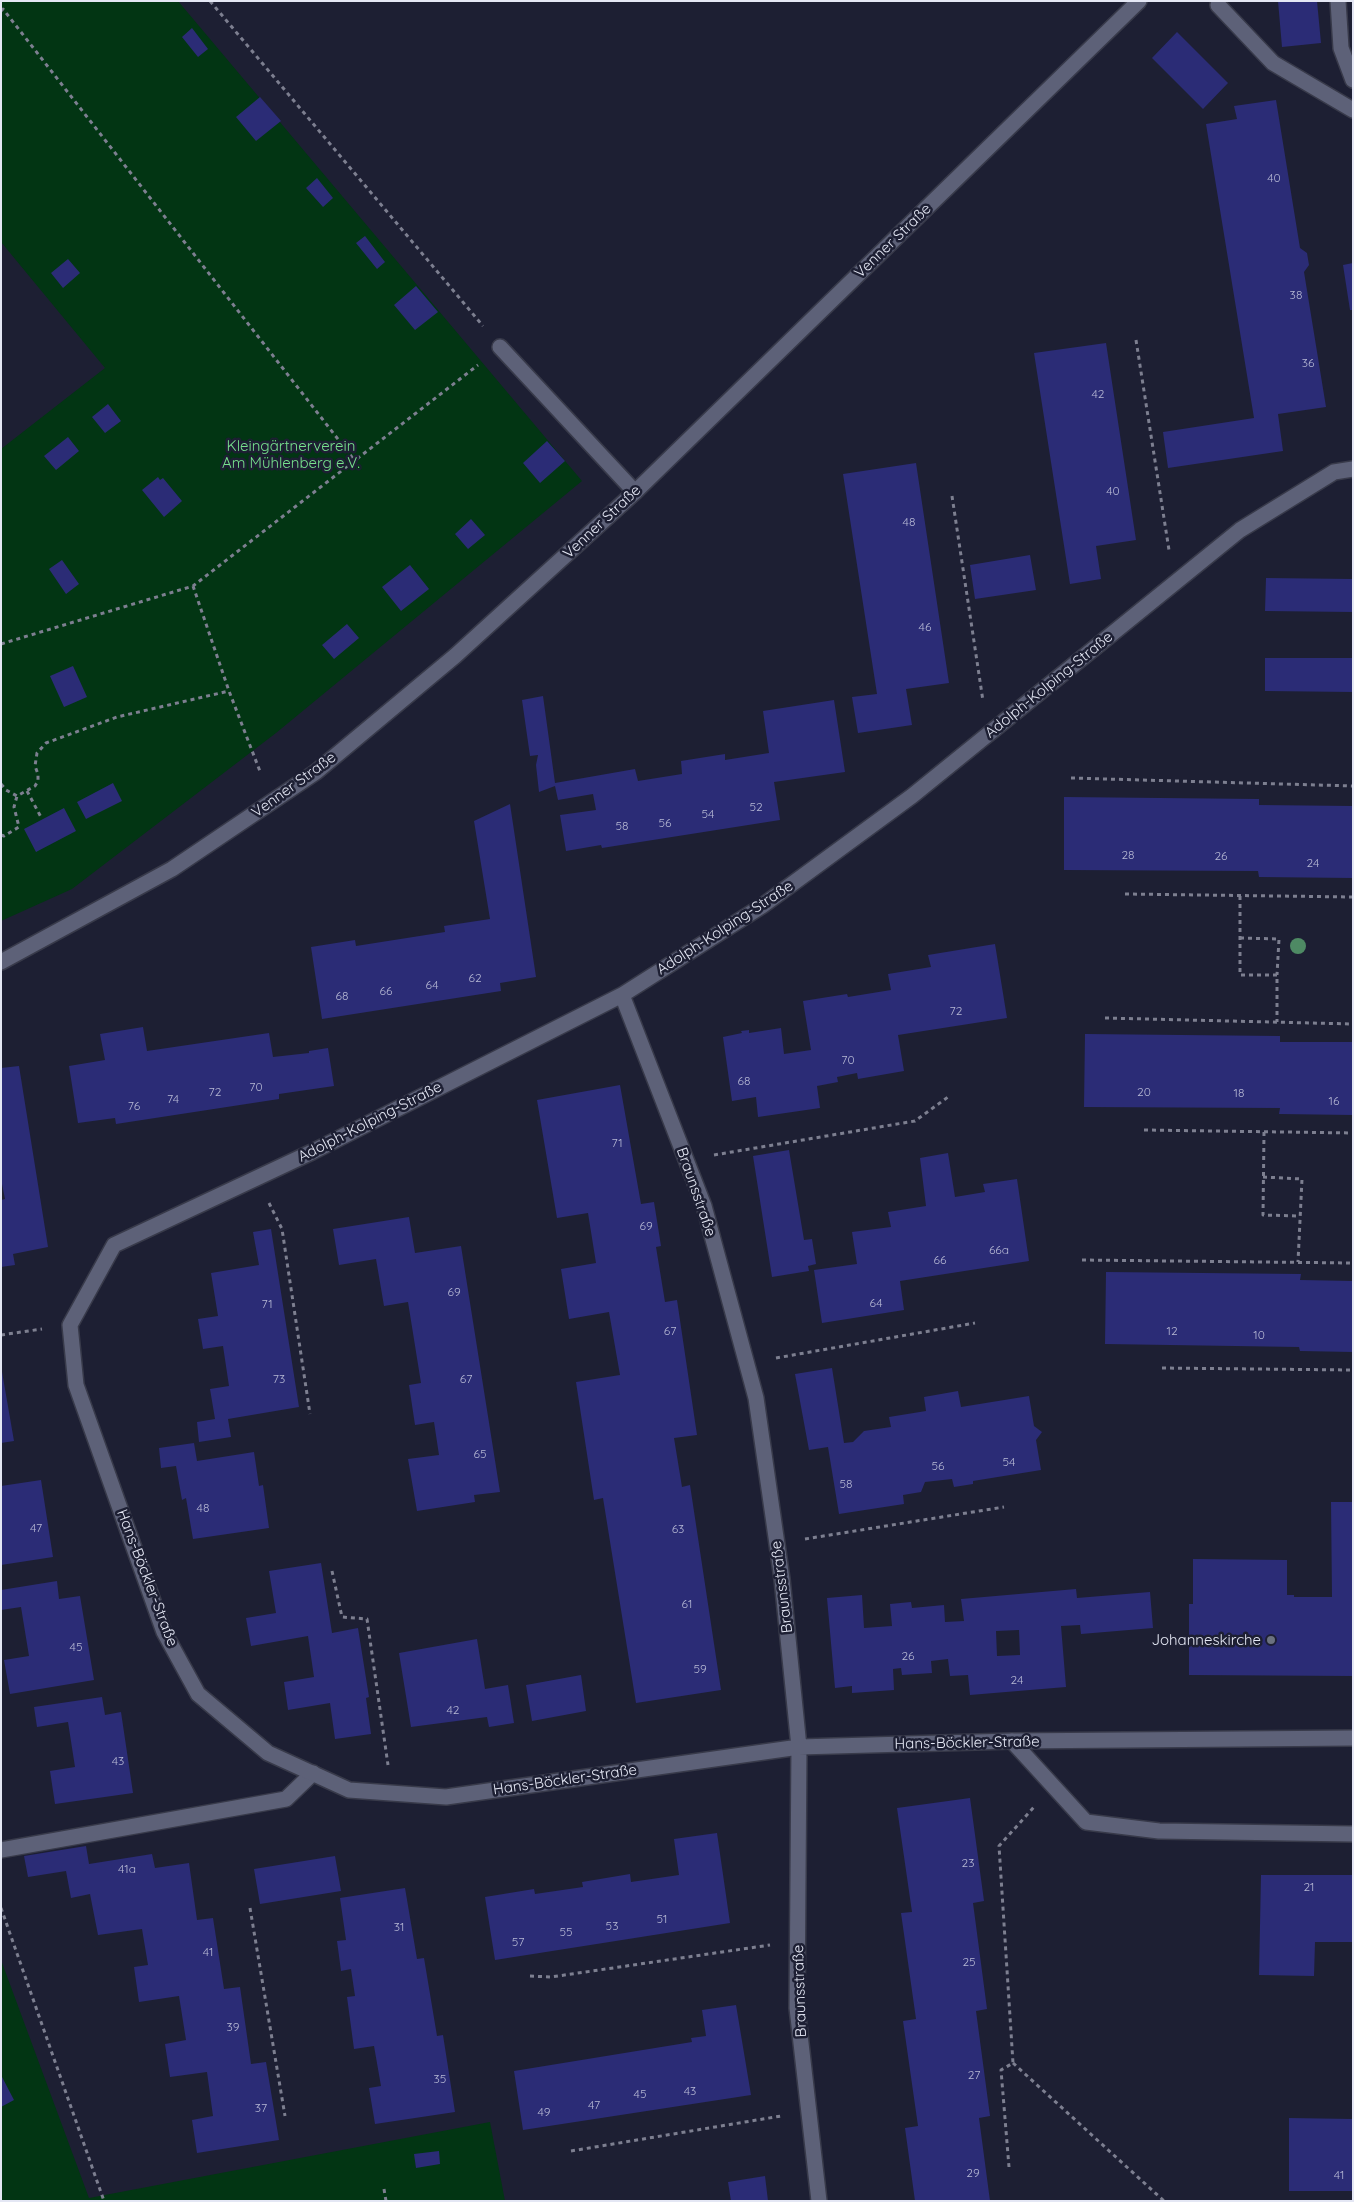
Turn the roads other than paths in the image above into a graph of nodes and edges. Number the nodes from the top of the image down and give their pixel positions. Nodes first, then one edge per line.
1 (1139, 1) edge
2 (1338, 1) edge
3 (1218, 5) dead end
4 (1353, 80) edge
5 (1353, 110) edge
6 (500, 347) road end
7 (1353, 469) edge
8 (635, 492) junction
9 (1, 962) edge
10 (622, 995) junction
11 (70, 1325) joint
12 (1353, 1738) edge
13 (1012, 1741) junction
14 (799, 1747) junction
15 (313, 1773) junction
16 (1353, 1834) edge
17 (1, 1850) edge
18 (819, 2201) edge

1 - 8 street, Venner Straße
2 - 4 street
3 - 5 street
6 - 8 street
7 - 10 street, Adolph-Kolping-Straße
8 - 9 street, Venner Straße
10 - 11 street, Adolph-Kolping-Straße
10 - 14 street, Braunsstraße
11 - 15 street, Hans-Böckler-Straße
12 - 13 street, Hans-Böckler-Straße
13 - 14 street, Hans-Böckler-Straße
13 - 16 street
14 - 15 street, Hans-Böckler-Straße
14 - 18 street, Braunsstraße
15 - 17 street

